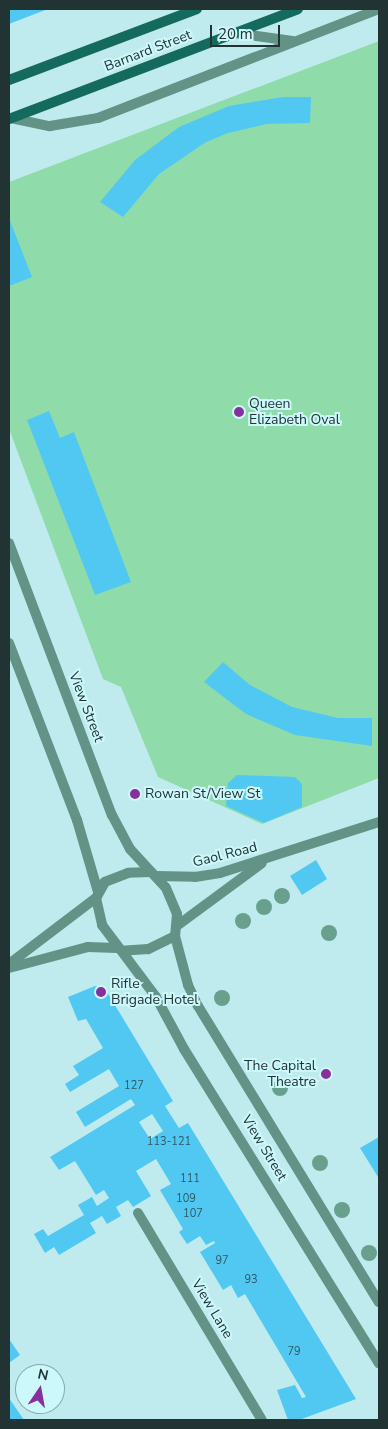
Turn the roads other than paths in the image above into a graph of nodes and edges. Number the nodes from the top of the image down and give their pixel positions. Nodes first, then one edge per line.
1 (197, 9) edge
2 (298, 9) edge
3 (379, 9) edge
4 (235, 33) junction
5 (293, 41) junction
6 (9, 80) edge
7 (10, 119) edge
8 (9, 543) edge
9 (9, 643) edge
10 (379, 822) edge
11 (271, 857) junction
12 (153, 874) junction
13 (97, 895) junction
14 (178, 925) junction
15 (175, 936) junction
16 (120, 949) junction
17 (9, 964) edge
18 (9, 968) edge
19 (138, 1213) dead end
20 (379, 1302) edge
21 (379, 1363) edge
22 (262, 1420) edge

1 - 6 main road, Barnard Street
2 - 4 main road, Barnard Street
3 - 5 street
4 - 5 street
4 - 7 main road, Barnard Street
5 - 7 street
8 - 12 street, View Street
9 - 13 street
10 - 11 street, Gaol Road
11 - 12 street, Gaol Road
11 - 14 street, Gaol Road
12 - 13 street
12 - 14 street
13 - 16 street
13 - 17 street
14 - 15 street
15 - 16 street
15 - 20 street, View Street
16 - 18 street
16 - 21 street, View Street
19 - 22 street, View Lane

